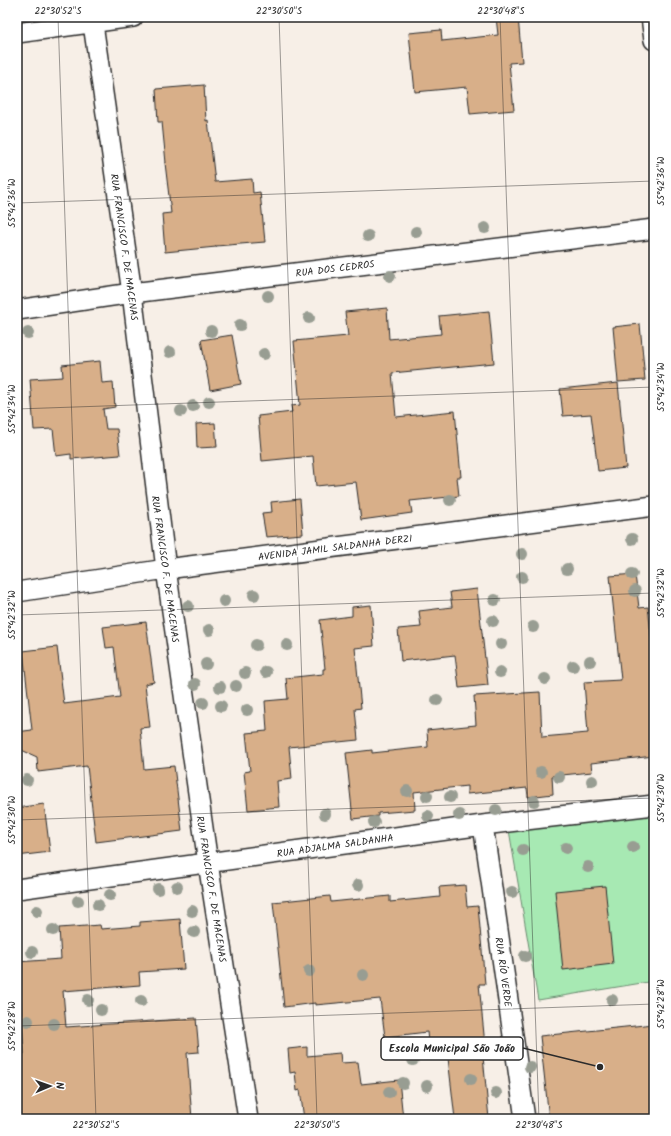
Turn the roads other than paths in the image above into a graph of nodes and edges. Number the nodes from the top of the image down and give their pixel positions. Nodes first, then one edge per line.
1 (133, 17) edge
2 (651, 17) edge
3 (93, 20) edge
4 (17, 32) edge
5 (654, 40) edge
6 (654, 229) edge
7 (132, 293) junction
8 (17, 310) edge
9 (654, 506) edge
10 (166, 569) junction
11 (17, 592) edge
12 (654, 805) edge
13 (483, 825) junction
14 (208, 863) junction
15 (17, 889) edge
16 (248, 1119) edge
17 (525, 1119) edge

1 - 3 street
2 - 5 street
3 - 4 street
3 - 7 street, RUA FRANCISCO F. DE MACENAS
6 - 7 street, RUA DOS CEDROS
7 - 8 street, RUA DOS CEDROS
7 - 10 street, RUA FRANCISCO F. DE MACENAS
9 - 10 street, AVENIDA JAMIL SALDANHA DERZI
10 - 11 street, AVENIDA JAMIL SALDANHA DERZI
10 - 14 street, RUA FRANCISCO F. DE MACENAS
12 - 13 street, RUA ADJALMA SALDANHA
13 - 14 street, RUA ADJALMA SALDANHA
13 - 17 street, RUA RÍO VERDE
14 - 15 street, RUA ADJALMA SALDANHA
14 - 16 street, RUA FRANCISCO F. DE MACENAS

